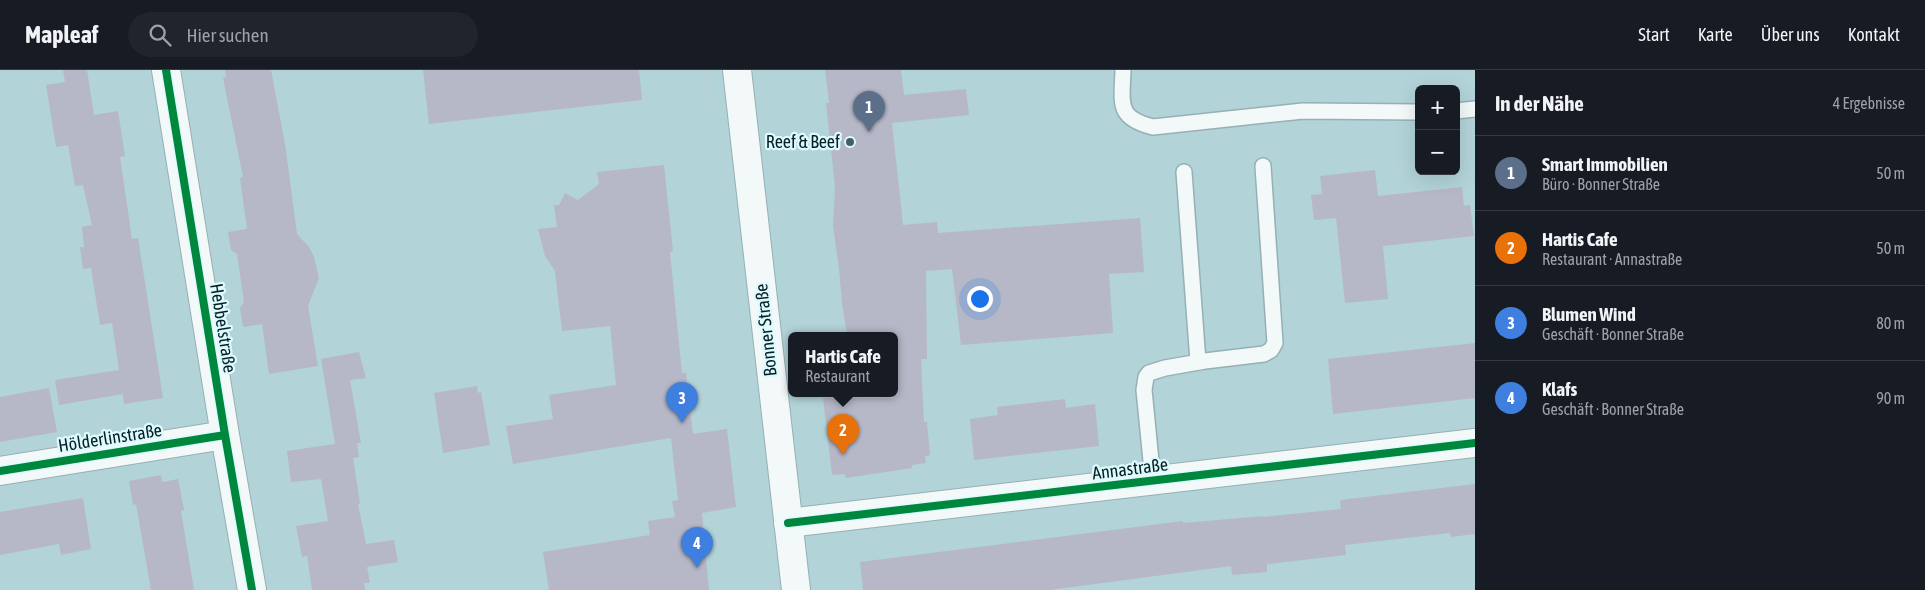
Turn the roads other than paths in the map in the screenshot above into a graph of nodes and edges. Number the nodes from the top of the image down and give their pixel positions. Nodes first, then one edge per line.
1 (166, 70) edge
2 (737, 70) edge
3 (1123, 70) edge
4 (1475, 109) edge
5 (1460, 111) edge
6 (1415, 112) edge
7 (1263, 166) dead end
8 (1184, 172) dead end
9 (1198, 362) junction
10 (225, 435) junction
11 (1475, 442) edge
12 (0, 471) edge
13 (1153, 481) junction
14 (788, 523) junction
15 (252, 590) edge
16 (796, 590) edge

1 - 10 street, Hebbelstraße
2 - 14 street, Bonner Straße
3 - 6 lane
4 - 5 lane
7 - 9 lane
8 - 9 lane
9 - 13 lane
10 - 12 street, Hölderlinstraße
10 - 15 street, Hebbelstraße
11 - 13 street, Annastraße
13 - 14 street, Annastraße
14 - 16 street, Bonner Straße

